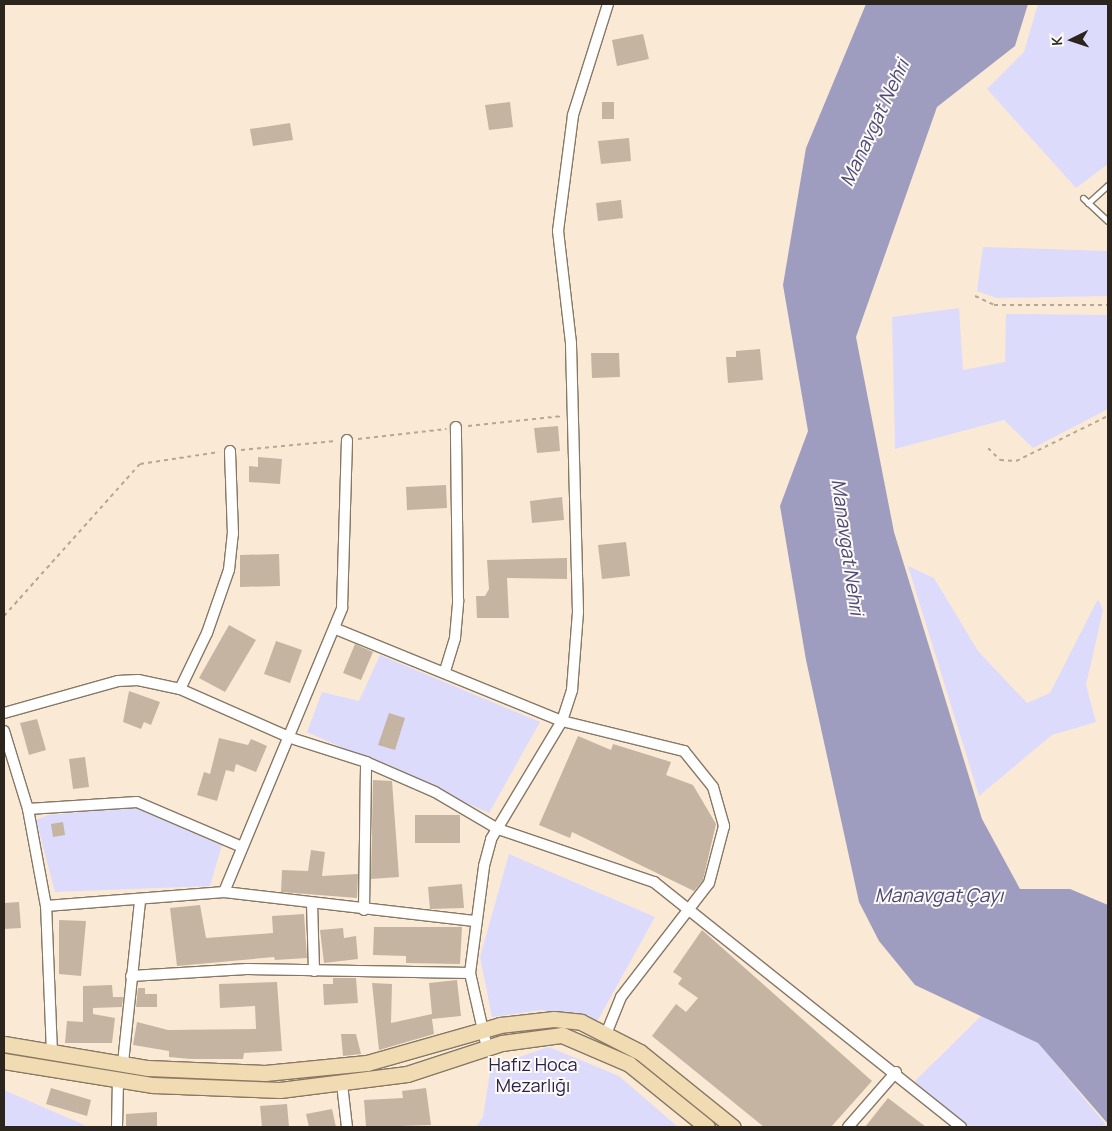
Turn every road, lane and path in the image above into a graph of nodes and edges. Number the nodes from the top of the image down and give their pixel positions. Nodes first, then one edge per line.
1 (608, 4) edge
2 (1108, 185) edge
3 (1082, 198) dead end
4 (1088, 203) junction
5 (1108, 221) edge
6 (975, 296) dead end
7 (1108, 305) edge
8 (573, 415) junction
9 (1108, 416) edge
10 (456, 427) junction
11 (347, 440) junction
12 (988, 448) dead end
13 (230, 451) junction
14 (4, 616) edge
15 (336, 629) junction
16 (445, 671) junction
17 (180, 689) junction
18 (4, 713) edge
19 (562, 721) junction
20 (4, 731) edge
21 (291, 738) junction
22 (366, 762) junction
23 (28, 810) junction
24 (498, 829) junction
25 (242, 847) junction
26 (224, 892) junction
27 (140, 901) junction
28 (312, 903) junction
29 (46, 906) junction
30 (690, 908) junction
31 (364, 910) junction
32 (474, 921) junction
33 (314, 971) junction
34 (470, 973) junction
35 (131, 976) junction
36 (481, 1030) junction
37 (606, 1034) junction
38 (4, 1044) edge
39 (487, 1048) junction
40 (52, 1053) junction
41 (4, 1060) edge
42 (123, 1063) junction
43 (896, 1072) junction
44 (118, 1080) junction
45 (342, 1084) junction
46 (117, 1127) edge
47 (347, 1127) edge
48 (707, 1127) edge
49 (733, 1127) edge
50 (848, 1127) edge
51 (961, 1127) edge

1 - 8 street
2 - 4 lane
3 - 4 lane
4 - 5 lane
6 - 7 path
8 - 10 path
8 - 19 street
9 - 12 path
10 - 11 path
10 - 16 street
11 - 13 path
11 - 15 street
13 - 14 path
13 - 17 street
15 - 16 street
15 - 21 street
16 - 19 street
17 - 18 street
17 - 21 street
19 - 24 street
19 - 30 street
20 - 23 street
21 - 22 street
21 - 25 street
22 - 24 street
22 - 31 street
23 - 25 street
23 - 29 street
24 - 30 street
24 - 32 street
25 - 26 street
26 - 27 street
26 - 28 street
27 - 29 street
27 - 35 street
28 - 31 street
28 - 33 street
29 - 40 street
30 - 37 street
30 - 43 street
31 - 32 street
32 - 34 street
33 - 34 street
33 - 35 street
34 - 36 street
35 - 42 street
36 - 37 street
36 - 39 street
36 - 42 street
37 - 49 street
38 - 40 street
39 - 45 street
39 - 48 street
40 - 42 street
41 - 44 street
43 - 50 street
43 - 51 street
44 - 45 street
44 - 46 street
45 - 47 street

